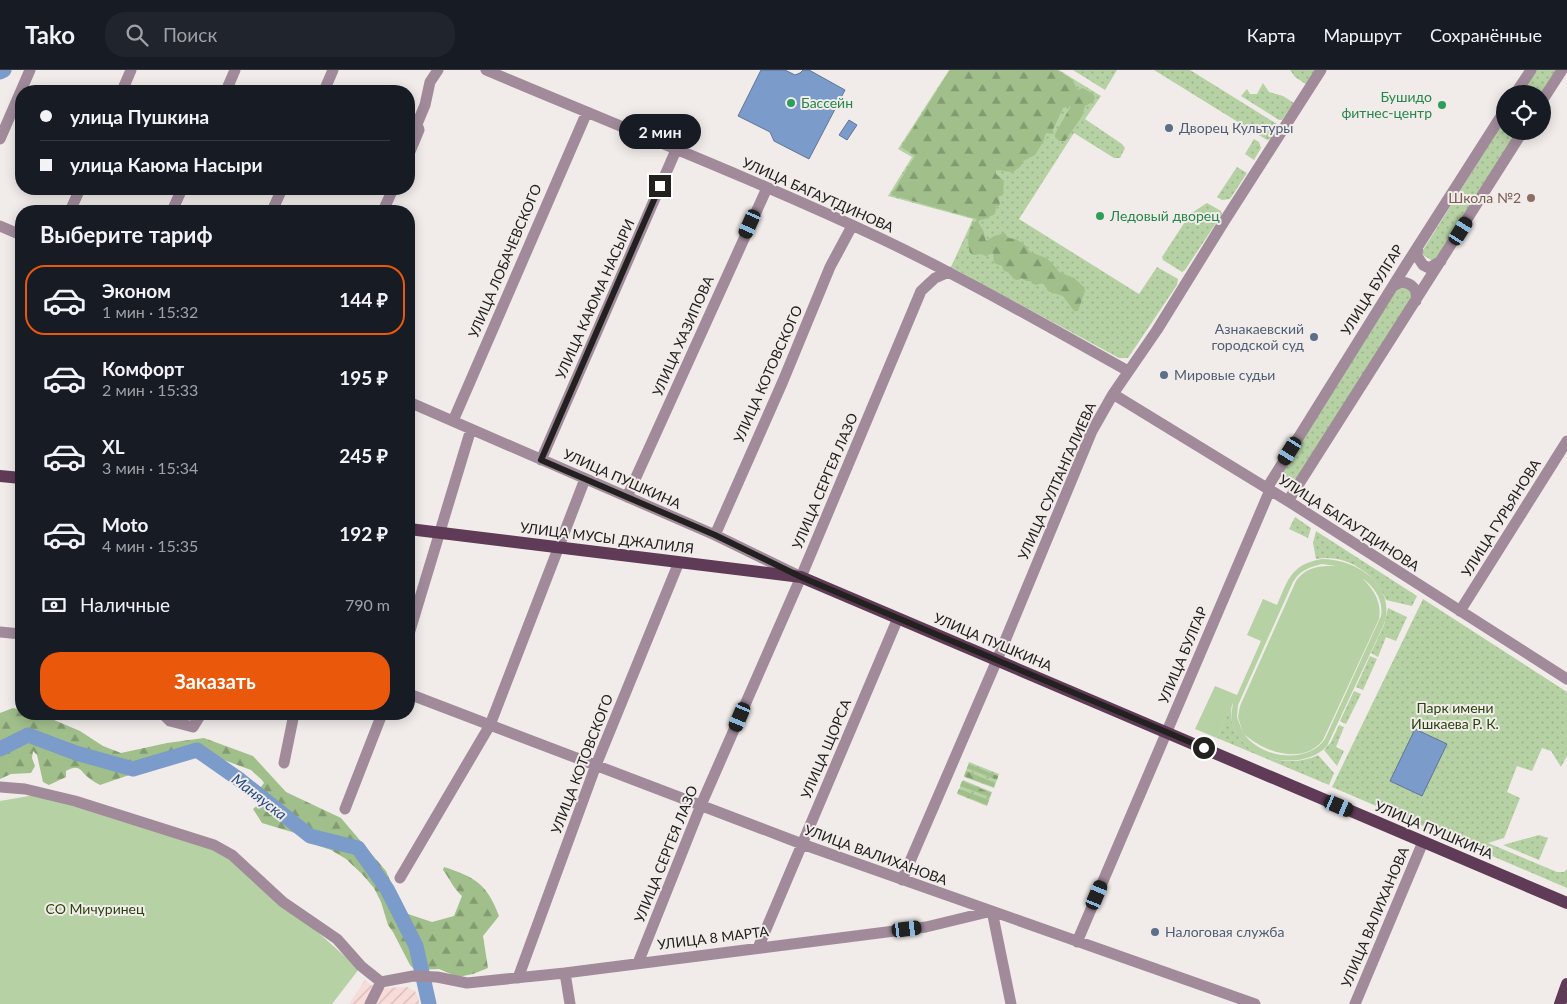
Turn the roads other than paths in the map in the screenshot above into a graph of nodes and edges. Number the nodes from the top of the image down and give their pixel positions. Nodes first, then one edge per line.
1 (30, 70) edge
2 (131, 70) edge
3 (235, 70) edge
4 (333, 70) edge
5 (438, 70) edge
6 (486, 70) edge
7 (1321, 70) edge
8 (1531, 70) edge
9 (1562, 70) edge
10 (23, 85) edge
11 (125, 85) edge
12 (229, 85) edge
13 (327, 85) edge
14 (1522, 85) edge
15 (1551, 87) edge
16 (15, 104) edge
17 (586, 112) junction
18 (1496, 124) edge
19 (0, 139) edge
20 (415, 140) edge
21 (1518, 140) edge
22 (676, 150) junction
23 (767, 188) junction
24 (0, 226) edge
25 (852, 226) junction
26 (15, 232) edge
27 (1419, 245) junction
28 (1443, 260) junction
29 (949, 272) junction
30 (1393, 286) junction
31 (1416, 301) junction
32 (1128, 371) junction
33 (1113, 394) junction
34 (415, 405) edge
35 (453, 421) junction
36 (471, 429) junction
37 (1567, 440) edge
38 (541, 460) junction
39 (0, 476) edge
40 (15, 477) edge
41 (585, 479) junction
42 (1268, 489) junction
43 (627, 497) junction
44 (1288, 501) junction
45 (415, 530) edge
46 (439, 533) junction
47 (715, 535) junction
48 (559, 548) junction
49 (679, 562) junction
50 (801, 577) junction
51 (1460, 611) junction
52 (415, 614) edge
53 (898, 618) junction
54 (0, 632) edge
55 (15, 633) edge
56 (998, 660) junction
57 (1567, 679) edge
58 (415, 696) edge
59 (169, 720) edge
60 (197, 720) edge
61 (293, 720) edge
62 (380, 720) edge
63 (490, 725) junction
64 (1167, 732) junction
65 (284, 763) dead end
66 (596, 765) junction
67 (0, 787) edge
68 (701, 805) junction
69 (344, 809) dead end
70 (1423, 842) junction
71 (802, 844) junction
72 (400, 878) dead end
73 (902, 880) junction
74 (1567, 903) edge
75 (992, 911) junction
76 (1077, 942) junction
77 (758, 948) junction
78 (638, 963) junction
79 (565, 973) junction
80 (518, 978) junction
81 (381, 982) junction
82 (1567, 984) edge
83 (370, 1004) edge
84 (570, 1004) edge
85 (1011, 1004) edge
86 (1255, 1004) edge
87 (1355, 1004) edge
88 (1560, 1004) edge

1 - 10 street
2 - 11 street
3 - 12 street
4 - 13 street
5 - 20 street
6 - 17 street, УЛИЦА БАГАУТДИНОВА
7 - 32 street, УЛИЦА СУЛТАНГАЛИЕВА
8 - 14 street
9 - 15 street
16 - 19 street
17 - 22 street, УЛИЦА БАГАУТДИНОВА
17 - 35 street, УЛИЦА ЛОБАЧЕВСКОГО
18 - 27 street, УЛИЦА БУЛГАР
21 - 28 street
22 - 23 street, УЛИЦА БАГАУТДИНОВА
22 - 38 street, УЛИЦА КАЮМА НАСЫРИ
23 - 25 street, УЛИЦА БАГАУТДИНОВА
23 - 43 street, УЛИЦА ХАЗИПОВА
24 - 26 street
25 - 29 street, УЛИЦА БАГАУТДИНОВА
25 - 47 street, УЛИЦА КОТОВСКОГО
27 - 28 street
27 - 30 street, УЛИЦА БУЛГАР
28 - 31 street
29 - 32 street, УЛИЦА БАГАУТДИНОВА
29 - 50 street, УЛИЦА СЕРГЕЯ ЛАЗО
30 - 31 street
30 - 42 street, УЛИЦА БУЛГАР
31 - 44 street
32 - 33 street, УЛИЦА СУЛТАНГАЛИЕВА
33 - 42 street, УЛИЦА БАГАУТДИНОВА
33 - 56 street, УЛИЦА СУЛТАНГАЛИЕВА
34 - 35 street, УЛИЦА ПУШКИНА
35 - 36 street, УЛИЦА ПУШКИНА
36 - 38 street, УЛИЦА ПУШКИНА
36 - 46 street
37 - 51 street, УЛИЦА ГУРЬЯНОВА
38 - 41 street, УЛИЦА ПУШКИНА
39 - 40 main road
41 - 43 street, УЛИЦА ПУШКИНА
41 - 48 street
42 - 44 street, УЛИЦА БАГАУТДИНОВА
42 - 64 street, УЛИЦА БУЛГАР
43 - 47 street, УЛИЦА ПУШКИНА
44 - 51 street, УЛИЦА БАГАУТДИНОВА
45 - 46 main road, УЛИЦА МУСЫ ДЖАЛИЛЯ
46 - 48 main road, УЛИЦА МУСЫ ДЖАЛИЛЯ
46 - 52 street
47 - 50 street, УЛИЦА ПУШКИНА
48 - 49 main road, УЛИЦА МУСЫ ДЖАЛИЛЯ
48 - 63 street
49 - 50 main road, УЛИЦА МУСЫ ДЖАЛИЛЯ
49 - 66 street, УЛИЦА КОТОВСКОГО
50 - 53 main road, УЛИЦА ПУШКИНА
50 - 68 street, УЛИЦА СЕРГЕЯ ЛАЗО
51 - 57 street, УЛИЦА БАГАУТДИНОВА
53 - 56 main road, УЛИЦА ПУШКИНА
53 - 71 street, УЛИЦА ЩОРСА
54 - 55 street
56 - 64 main road, УЛИЦА ПУШКИНА
56 - 73 street, УЛИЦА СУЛТАНГАЛИЕВА
58 - 63 street, УЛИЦА ВАЛИХАНОВА
59 - 60 street
61 - 65 street
62 - 69 street
63 - 66 street, УЛИЦА ВАЛИХАНОВА
63 - 72 street
64 - 70 main road, УЛИЦА ПУШКИНА
64 - 76 street, УЛИЦА БУЛГАР
66 - 68 street, УЛИЦА ВАЛИХАНОВА
66 - 80 street, УЛИЦА КОТОВСКОГО
67 - 81 street
68 - 71 street, УЛИЦА ВАЛИХАНОВА
68 - 78 street, УЛИЦА СЕРГЕЯ ЛАЗО
70 - 74 main road, УЛИЦА ПУШКИНА
70 - 87 street, УЛИЦА ВАЛИХАНОВА
71 - 73 street, УЛИЦА ВАЛИХАНОВА
71 - 77 street, УЛИЦА ЩОРСА
73 - 75 street, УЛИЦА ВАЛИХАНОВА
75 - 76 street, УЛИЦА ВАЛИХАНОВА
75 - 77 street, УЛИЦА 8 МАРТА
75 - 85 street
76 - 86 street, УЛИЦА ВАЛИХАНОВА
77 - 78 street, УЛИЦА 8 МАРТА
78 - 79 street, УЛИЦА 8 МАРТА
79 - 80 street, УЛИЦА 8 МАРТА
79 - 84 street
80 - 81 street, УЛИЦА 8 МАРТА
81 - 83 street
82 - 88 main road

